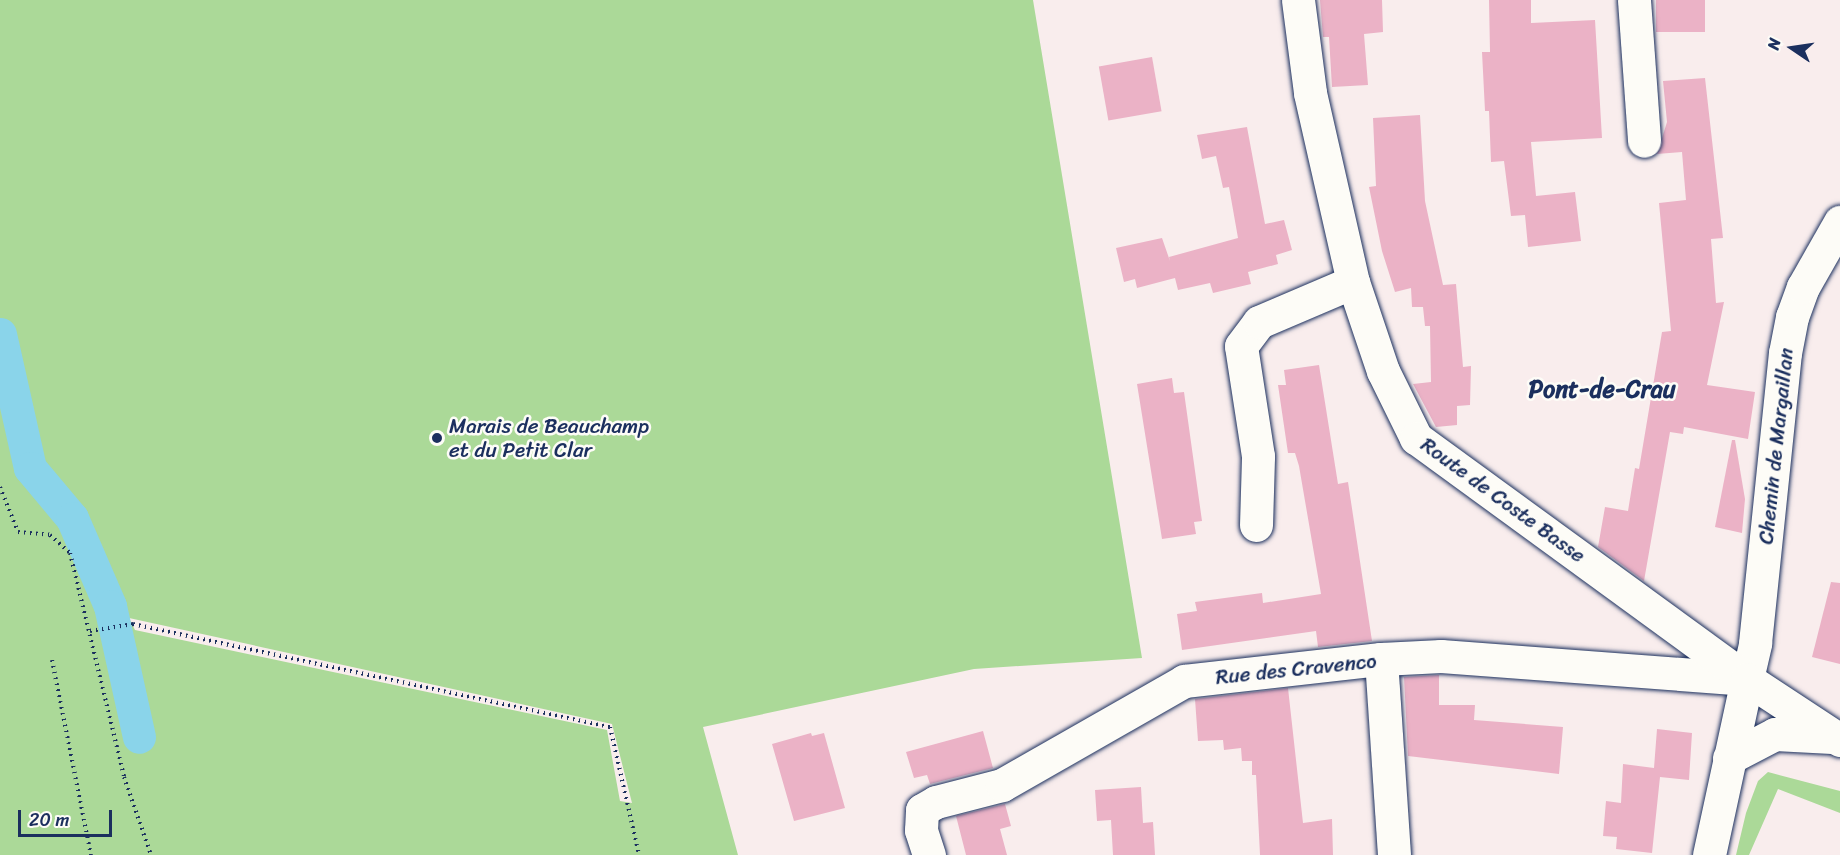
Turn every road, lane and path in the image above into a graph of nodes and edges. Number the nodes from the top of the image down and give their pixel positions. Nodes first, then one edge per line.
1 (1298, 0) edge
2 (1634, 0) edge
3 (1644, 141) dead end
4 (1840, 222) edge
5 (1353, 282) junction
6 (0, 487) edge
7 (1256, 525) dead end
8 (90, 631) junction
9 (1381, 659) junction
10 (52, 660) dead end
11 (1747, 679) junction
12 (1838, 739) edge
13 (1729, 758) junction
14 (91, 855) edge
15 (151, 855) edge
16 (639, 855) edge
17 (929, 855) edge
18 (1394, 855) edge
19 (1709, 855) edge

1 - 5 street, Route de Coste Basse
2 - 3 street
4 - 11 street, Chemin de Margaillan
5 - 7 street
5 - 11 street, Route de Coste Basse
6 - 8 path
8 - 15 path
8 - 16 path
9 - 11 street, Rue des Cravenco
9 - 17 street, Rue des Cravenco
9 - 18 street
10 - 14 path
11 - 12 street, Route de Coste Basse
11 - 13 street
12 - 13 street
13 - 19 street

